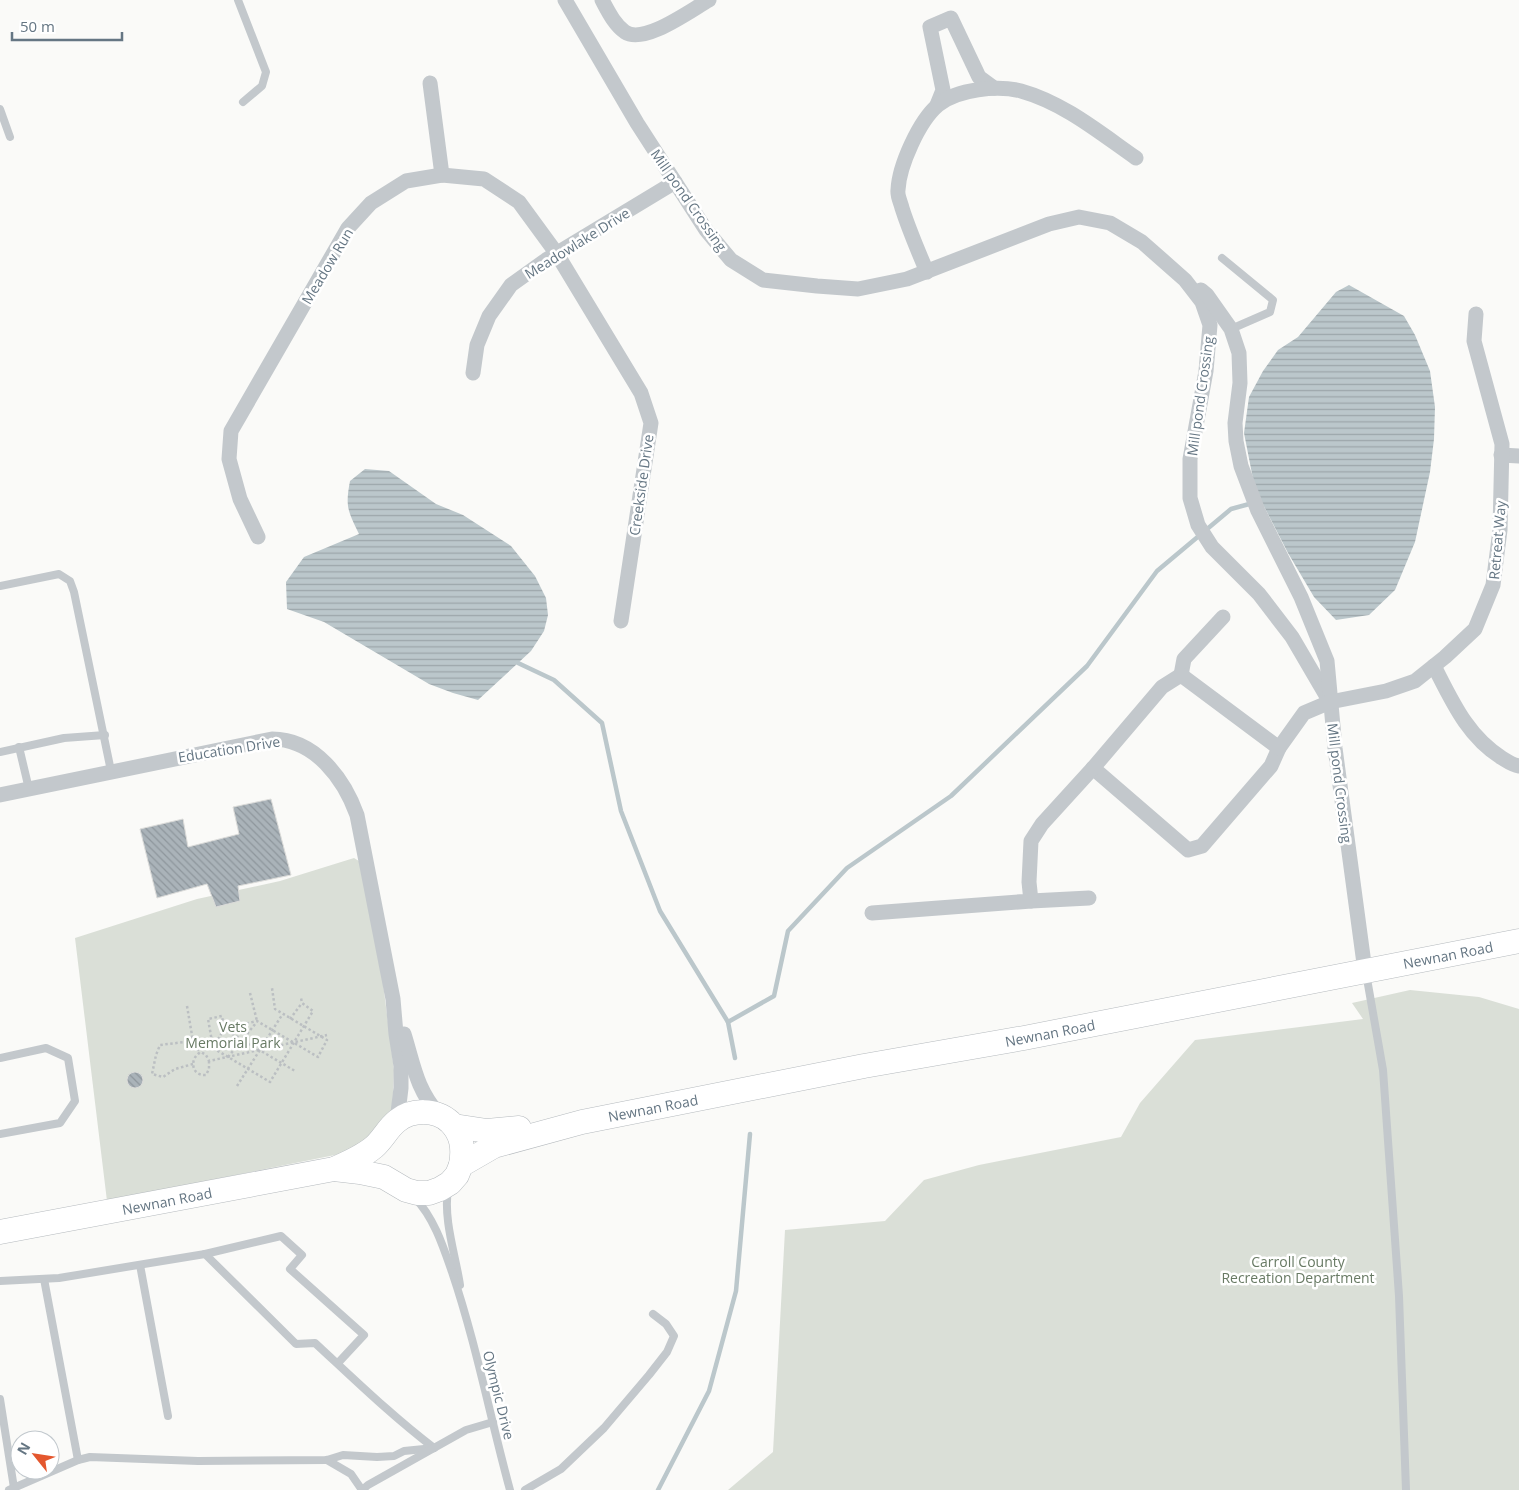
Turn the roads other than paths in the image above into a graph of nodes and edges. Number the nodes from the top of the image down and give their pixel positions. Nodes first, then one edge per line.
1 (238, 0) edge
2 (566, 0) edge
3 (602, 0) edge
4 (709, 0) edge
5 (430, 83) dead end
6 (994, 88) junction
7 (243, 102) dead end
8 (938, 105) junction
9 (0, 109) edge
10 (10, 137) dead end
11 (1136, 158) dead end
12 (442, 175) junction
13 (675, 182) junction
14 (557, 254) junction
15 (1222, 258) dead end
16 (927, 272) junction
17 (1185, 280) junction
18 (1476, 314) dead end
19 (1231, 330) junction
20 (473, 373) dead end
21 (1501, 455) junction
22 (1519, 456) edge
23 (258, 537) dead end
24 (0, 586) edge
25 (1223, 618) dead end
26 (622, 621) dead end
27 (1434, 666) junction
28 (1181, 675) junction
29 (1330, 702) junction
30 (105, 735) junction
31 (19, 748) junction
32 (1278, 748) junction
33 (0, 752) edge
34 (1519, 766) edge
35 (1093, 768) junction
36 (111, 771) junction
37 (29, 789) junction
38 (0, 795) edge
39 (1089, 898) dead end
40 (1031, 901) junction
41 (872, 913) dead end
42 (1519, 941) edge
43 (1365, 971) junction
44 (393, 999) junction
45 (0, 1058) edge
46 (447, 1120) junction
47 (582, 1122) junction
48 (392, 1128) junction
49 (0, 1134) edge
50 (334, 1169) junction
51 (455, 1174) junction
52 (400, 1185) junction
53 (0, 1232) edge
54 (205, 1254) junction
55 (140, 1265) junction
56 (44, 1279) junction
57 (0, 1281) edge
58 (464, 1307) junction
59 (653, 1314) dead end
60 (338, 1363) junction
61 (0, 1398) edge
62 (168, 1416) dead end
63 (493, 1422) junction
64 (434, 1448) junction
65 (78, 1460) junction
66 (327, 1460) junction
67 (12, 1489) edge
68 (362, 1490) edge
69 (510, 1490) edge
70 (525, 1490) edge
71 (1406, 1490) edge

1 - 7 lane
2 - 13 street, Mill pond Crossing
3 - 4 street
5 - 12 street
6 - 8 street
6 - 8 street
6 - 11 street
8 - 16 street
9 - 10 lane
12 - 14 street, Meadow Run
12 - 23 street, Meadow Run
13 - 14 street, Meadowlake Drive
13 - 16 street, Mill pond Crossing
14 - 20 street, Meadowlake Drive
14 - 26 street, Creekside Drive
15 - 19 lane
16 - 17 street, Mill pond Crossing
17 - 19 street
17 - 29 street, Mill pond Crossing
18 - 21 street, Retreat Way
19 - 29 street
21 - 22 street
21 - 27 street, Retreat Way
24 - 30 lane
25 - 28 street
27 - 29 street, Retreat Way
27 - 34 street
28 - 32 street
28 - 35 street
29 - 32 street, Retreat Way
29 - 43 street, Mill pond Crossing
30 - 31 lane
30 - 36 lane
31 - 33 lane
31 - 37 lane
32 - 35 street, Retreat Way
35 - 40 street
36 - 37 street, Education Drive
36 - 44 street, Education Drive
37 - 38 street, Education Drive
39 - 40 street
40 - 41 street
42 - 43 main road, Newnan Road
43 - 47 main road, Newnan Road
43 - 71 lane
44 - 46 street, Education Drive
44 - 48 street, Education Drive
45 - 49 lane
46 - 47 main road, Newnan Road
46 - 48 main road, Newnan Road
46 - 51 main road
47 - 51 main road, Newnan Road
48 - 50 main road, Newnan Road
48 - 52 main road
50 - 52 main road, Newnan Road
50 - 53 main road, Newnan Road
51 - 52 main road, Newnan Road
51 - 58 lane
52 - 58 lane
54 - 55 lane
54 - 60 lane
54 - 60 lane
55 - 56 lane
55 - 62 lane
56 - 57 lane
56 - 65 lane
58 - 63 lane, Olympic Drive
59 - 70 lane
60 - 64 lane
61 - 67 lane
63 - 64 lane
63 - 69 lane, Olympic Drive
64 - 66 lane
64 - 68 lane
65 - 66 lane
65 - 67 lane
66 - 68 lane

